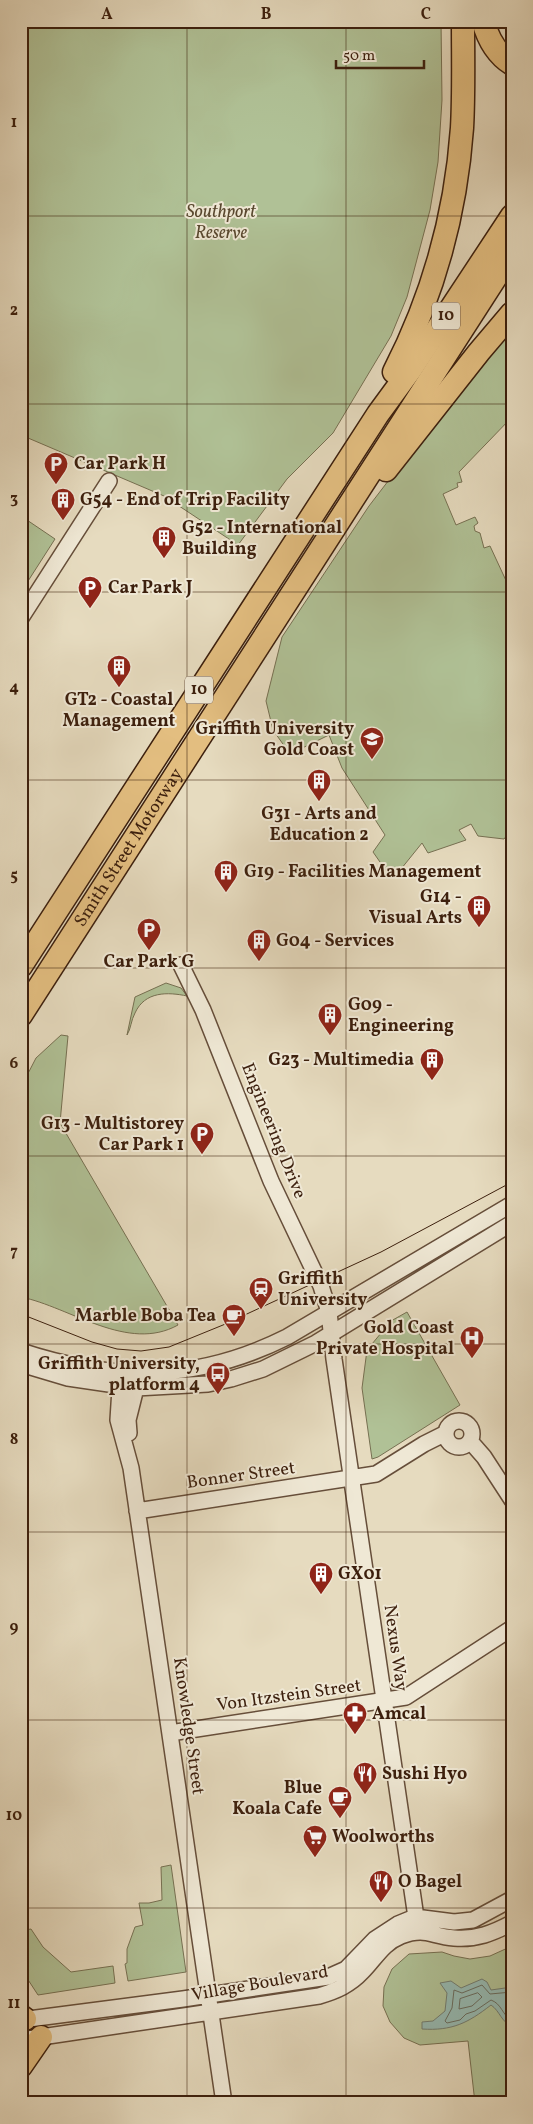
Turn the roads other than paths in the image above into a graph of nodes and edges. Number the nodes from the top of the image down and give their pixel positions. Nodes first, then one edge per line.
1 (463, 21) edge
2 (483, 21) edge
3 (512, 64) edge
4 (512, 216) edge
5 (512, 252) edge
6 (512, 313) edge
7 (378, 414) junction
8 (109, 481) dead end
9 (342, 519) junction
10 (21, 618) edge
11 (181, 965) dead end
12 (21, 966) edge
13 (21, 1015) edge
14 (512, 1204) edge
15 (512, 1222) edge
16 (329, 1312) junction
17 (332, 1332) junction
18 (21, 1351) edge
19 (21, 1364) edge
20 (120, 1380) junction
21 (137, 1381) junction
22 (129, 1462) junction
23 (351, 1479) junction
24 (512, 1500) edge
25 (137, 1511) junction
26 (512, 1628) edge
27 (384, 1701) junction
28 (170, 1733) junction
29 (512, 1899) edge
30 (512, 1923) edge
31 (417, 1924) junction
32 (208, 1995) junction
33 (210, 2012) junction
34 (26, 2027) edge
35 (21, 2066) edge
36 (224, 2103) edge

1 - 7 highway
2 - 3 highway
4 - 7 highway, Smith Street Motorway / 10
5 - 9 highway, Smith Street Motorway / 10
6 - 9 highway
7 - 12 highway, Smith Street Motorway / 10
8 - 10 street
9 - 13 highway, Smith Street Motorway / 10
11 - 16 street, Engineering Drive
14 - 16 street
15 - 17 street
16 - 17 street, Nexus Way
16 - 21 street
17 - 21 street
17 - 23 street, Nexus Way
18 - 20 street
19 - 20 street
20 - 21 street
20 - 22 street, Knowledge Street
21 - 22 street, Knowledge Street
22 - 25 street, Knowledge Street
23 - 24 street, Bonner Street
23 - 25 street, Bonner Street
23 - 27 street, Nexus Way
25 - 28 street, Knowledge Street
26 - 27 street, Von Itzstein Street
27 - 28 street, Von Itzstein Street
27 - 31 street, Nexus Way
28 - 32 street, Knowledge Street
29 - 31 street, Village Boulevard
30 - 31 street
31 - 32 street, Village Boulevard
31 - 33 street, Village Boulevard
32 - 33 street, Knowledge Street
32 - 34 street, Village Boulevard
33 - 34 street, Village Boulevard
33 - 36 street, Knowledge Street
34 - 35 highway

